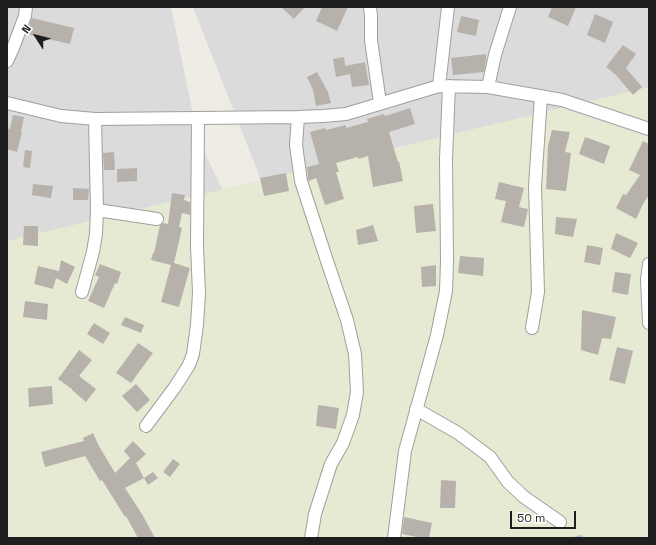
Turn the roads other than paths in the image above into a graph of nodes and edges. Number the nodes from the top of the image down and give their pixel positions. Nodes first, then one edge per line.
1 (26, 7) edge
2 (370, 7) edge
3 (448, 7) edge
4 (510, 7) edge
5 (7, 61) edge
6 (444, 86) junction
7 (488, 87) junction
8 (541, 96) junction
9 (380, 102) junction
10 (7, 103) edge
11 (298, 116) junction
12 (198, 118) junction
13 (95, 119) junction
14 (649, 129) edge
15 (97, 210) junction
16 (157, 219) dead end
17 (649, 264) edge
18 (82, 292) dead end
19 (649, 323) edge
20 (532, 328) dead end
21 (416, 409) junction
22 (146, 426) dead end
23 (560, 522) dead end
24 (311, 538) edge
25 (394, 538) edge

1 - 5 street
2 - 9 street
3 - 6 street
4 - 7 street
6 - 7 street
6 - 9 street
6 - 21 street
7 - 8 street
8 - 14 street
8 - 20 street
9 - 11 street
10 - 13 street
11 - 12 street
11 - 24 street
12 - 13 street
12 - 22 street
13 - 15 street
15 - 16 street
15 - 18 street
17 - 19 street
21 - 23 street
21 - 25 street

